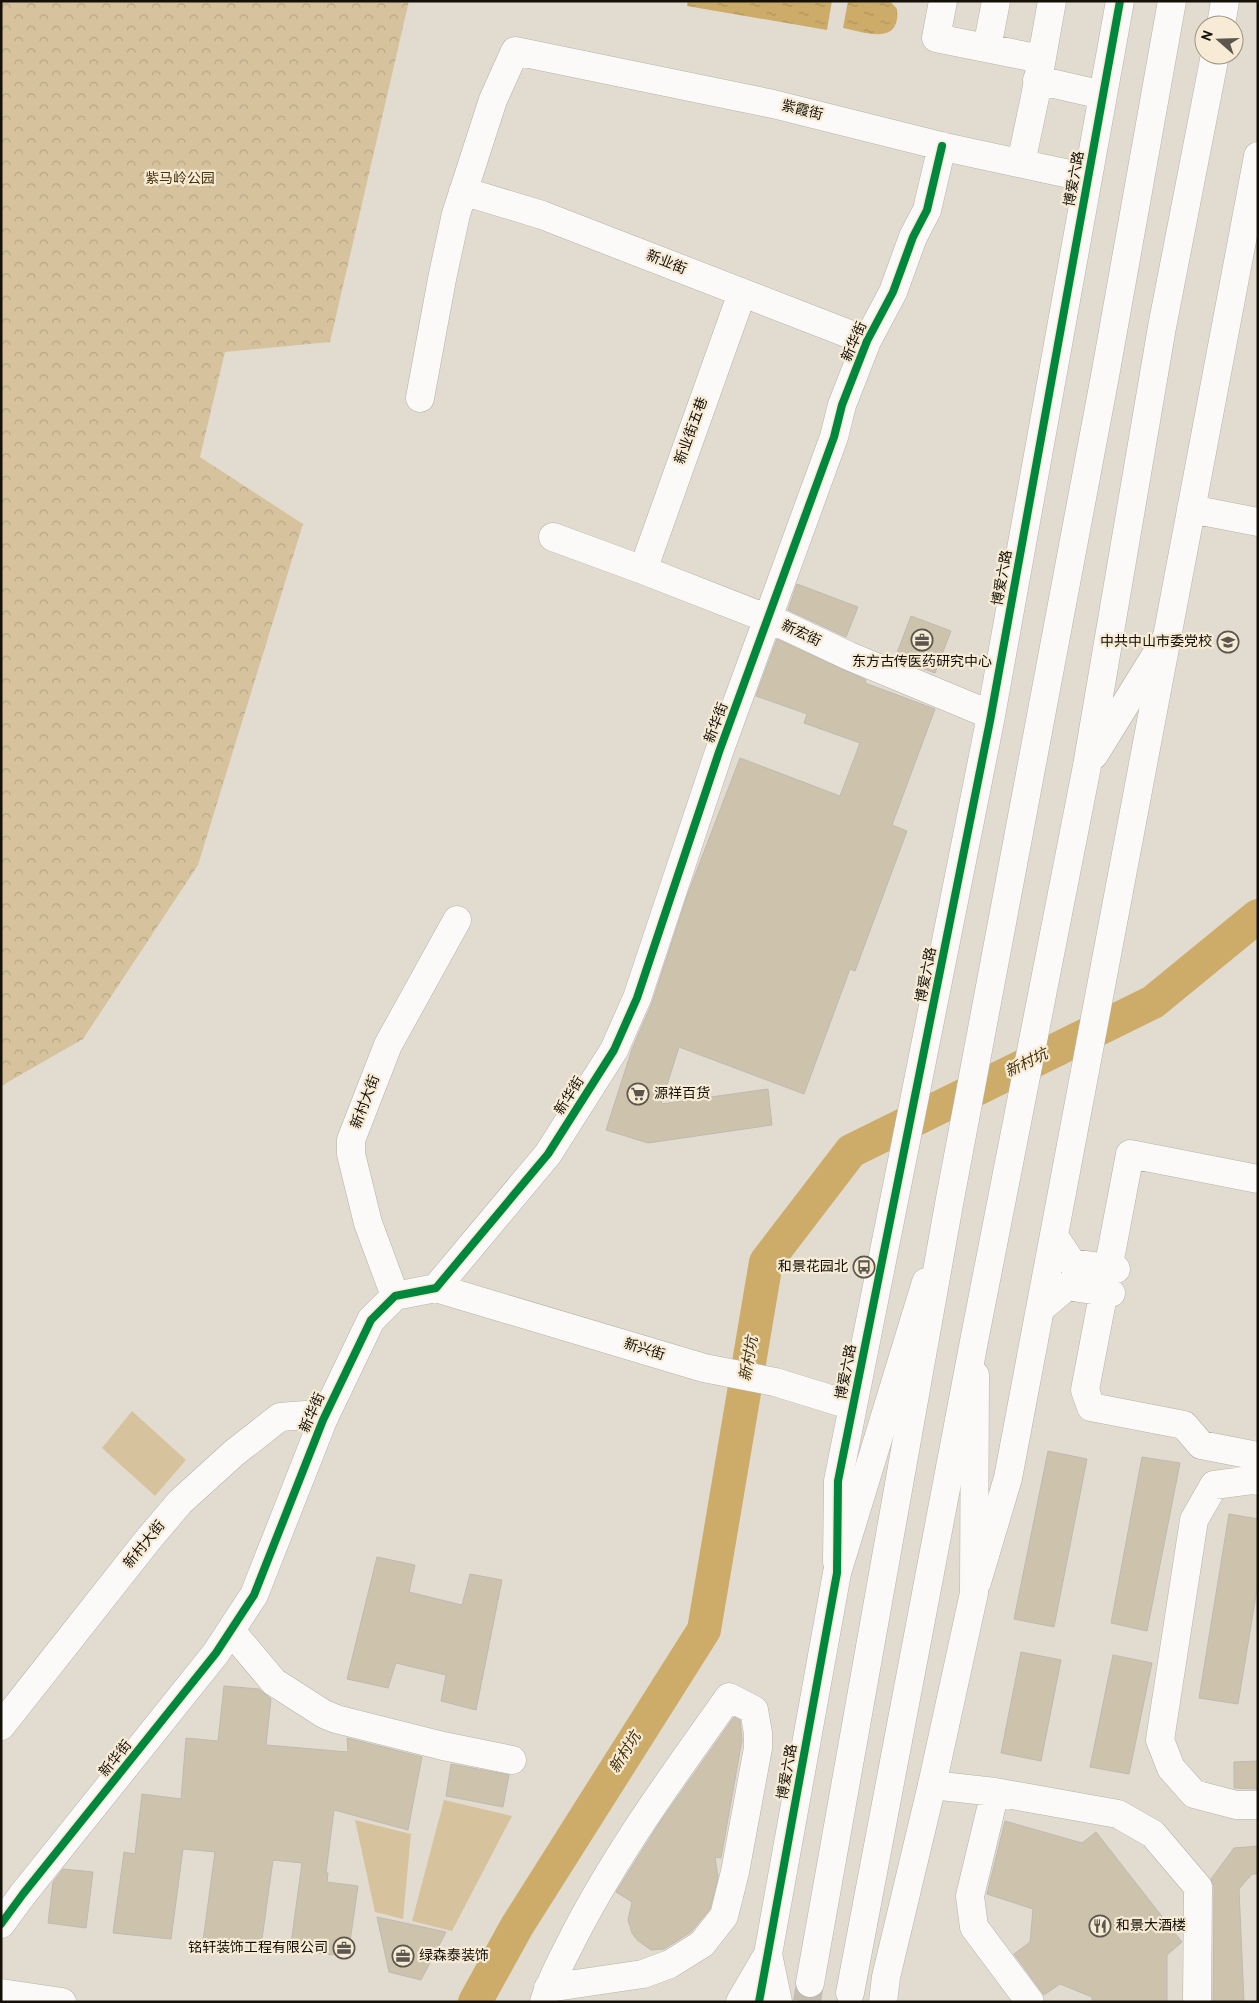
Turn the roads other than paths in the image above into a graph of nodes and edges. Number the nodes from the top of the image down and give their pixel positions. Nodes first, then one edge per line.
1 (943, 1) edge
2 (996, 1) edge
3 (1052, 1) edge
4 (1120, 1) edge
5 (1172, 1) edge
6 (1225, 1) edge
7 (1223, 15) edge
8 (987, 48) junction
9 (1213, 65) edge
10 (1039, 70) junction
11 (1103, 95) junction
12 (942, 146) junction
13 (1258, 156) edge
14 (1021, 163) junction
15 (1088, 178) junction
16 (1255, 181) edge
17 (463, 191) junction
18 (742, 293) junction
19 (867, 341) junction
20 (420, 398) dead end
21 (1191, 509) junction
22 (1258, 522) edge
23 (553, 537) dead end
24 (643, 570) junction
25 (768, 619) junction
26 (1167, 637) junction
27 (991, 715) junction
28 (1087, 766) junction
29 (457, 920) dead end
30 (1258, 1179) edge
31 (1258, 1185) edge
32 (949, 1204) junction
33 (1054, 1236) junction
34 (1110, 1280) junction
35 (436, 1288) junction
36 (395, 1296) junction
37 (1040, 1309) junction
38 (975, 1336) junction
39 (853, 1406) junction
40 (323, 1420) junction
41 (1258, 1450) edge
42 (1258, 1456) edge
43 (1258, 1481) edge
44 (837, 1573) junction
45 (974, 1593) junction
46 (231, 1631) junction
47 (1, 1726) edge
48 (512, 1760) dead end
49 (932, 1785) junction
50 (995, 1792) junction
51 (1258, 1805) edge
52 (1, 1924) edge
53 (768, 1954) junction
54 (810, 1983) tunnel mouth
55 (885, 1989) edge
56 (1, 1993) edge
57 (850, 1993) dead end
58 (546, 1995) edge
59 (62, 2002) edge
60 (740, 2002) edge
61 (778, 2002) edge
62 (875, 2002) edge
63 (896, 2002) edge
64 (1030, 2002) edge
65 (1197, 2002) edge

1 - 8 main road
2 - 8 main road
3 - 10 main road
4 - 11 main road, 博爱六路
5 - 32 main road
6 - 7 main road
8 - 10 main road
9 - 28 main road
10 - 11 main road
10 - 14 main road
11 - 15 main road, 博爱六路
12 - 14 main road, 紫霞街
12 - 17 main road, 紫霞街
12 - 19 main road, 新华街
13 - 16 main road
14 - 15 main road, 紫霞街
15 - 27 main road, 博爱六路
16 - 21 main road
17 - 18 main road, 新业街
17 - 20 main road
18 - 19 main road, 新业街
18 - 24 main road, 新业街五巷
19 - 25 main road, 新华街
21 - 22 main road
21 - 26 main road
23 - 24 main road, 新宏街
24 - 25 main road, 新宏街
25 - 27 main road, 新宏街
25 - 35 main road, 新华街
26 - 28 main road
26 - 33 main road
27 - 39 main road, 博爱六路
28 - 38 main road
29 - 36 main road, 新村大街
30 - 34 main road
31 - 34 main road
32 - 44 main road
32 - 54 main road
33 - 34 main road
33 - 37 main road
34 - 37 main road
34 - 41 main road
34 - 42 main road
35 - 36 main road
35 - 39 main road, 新兴街
36 - 40 main road, 新华街
37 - 45 main road
38 - 45 main road
38 - 57 main road
39 - 44 main road, 博爱六路
40 - 46 main road, 新华街
40 - 47 main road, 新村大街
43 - 51 main road
44 - 53 main road, 博爱六路
45 - 49 main road
46 - 48 main road
46 - 52 main road, 新华街
49 - 50 main road
49 - 55 main road
50 - 64 main road
50 - 65 main road
53 - 60 main road
53 - 61 main road
55 - 62 main road
55 - 63 main road
56 - 59 main road
58 - 58 main road

